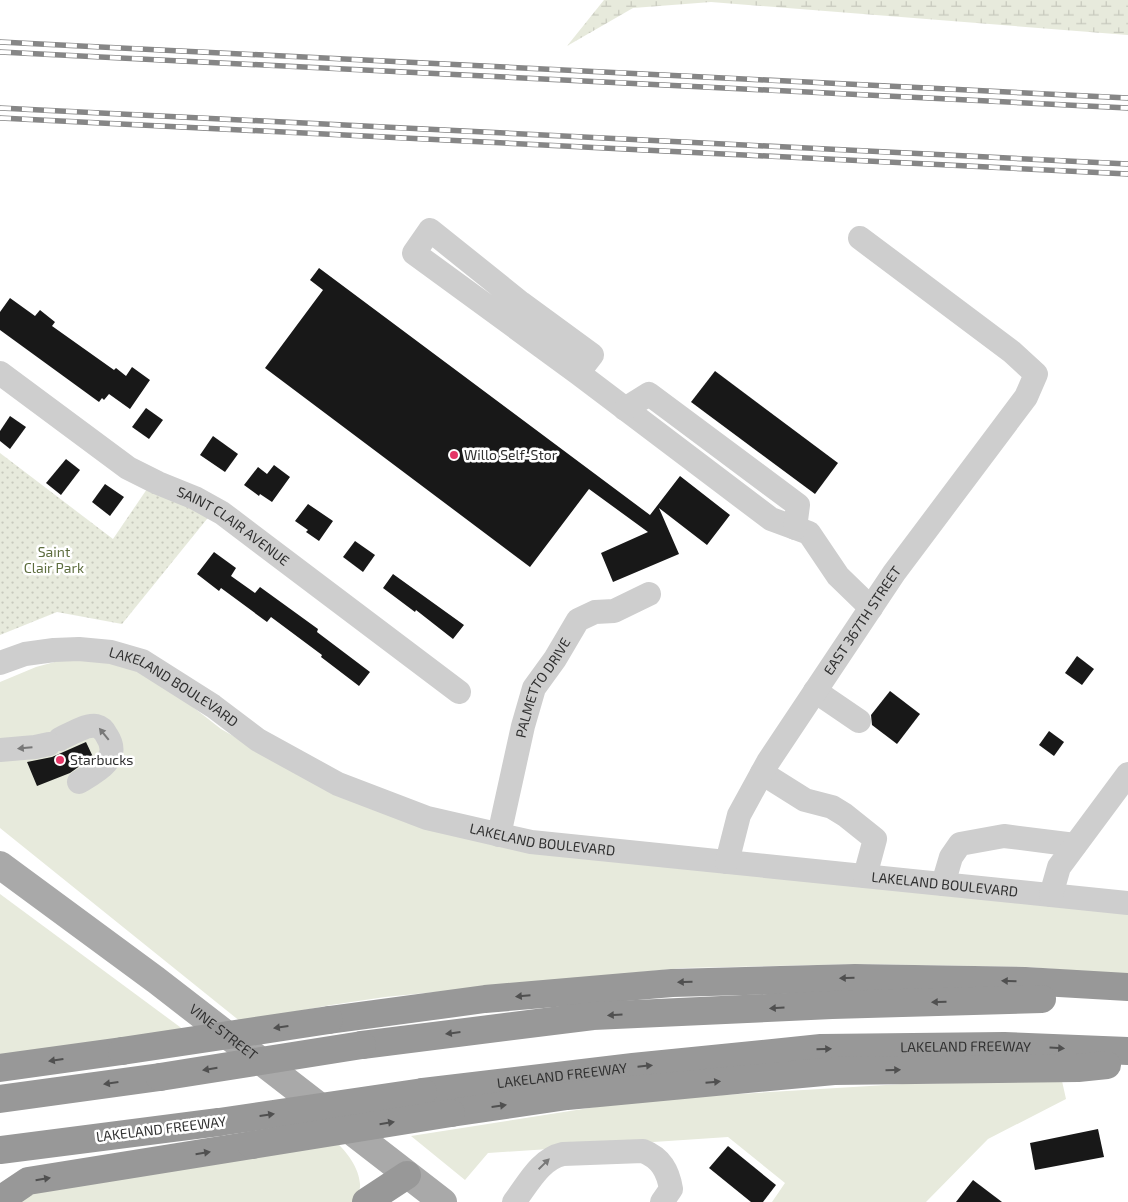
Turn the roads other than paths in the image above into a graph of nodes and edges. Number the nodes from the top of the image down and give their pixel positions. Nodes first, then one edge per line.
1 (860, 238) dead end
2 (0, 373) edge
3 (578, 373) junction
4 (649, 594) dead end
5 (871, 608) junction
6 (0, 663) edge
7 (816, 691) junction
8 (459, 692) dead end
9 (859, 721) dead end
10 (0, 750) edge
11 (762, 773) junction
12 (1128, 774) edge
13 (79, 782) dead end
14 (499, 834) junction
15 (1075, 845) junction
16 (726, 862) junction
17 (0, 865) edge
18 (865, 876) junction
19 (943, 884) junction
20 (1051, 895) junction
21 (1128, 903) edge
22 (1128, 987) edge
23 (1128, 1003) edge
24 (1128, 1052) edge
25 (1128, 1062) edge
26 (0, 1068) edge
27 (0, 1099) edge
28 (0, 1150) edge
29 (407, 1175) junction
30 (0, 1200) edge
31 (517, 1201) edge
32 (366, 1202) edge
33 (394, 1202) edge
34 (443, 1202) edge
35 (662, 1202) edge

1 - 5 street, EAST 367TH STREET
2 - 8 street, SAINT CLAIR AVENUE
3 - 3 street
3 - 5 street
4 - 14 street, PALMETTO DRIVE
5 - 7 street, EAST 367TH STREET
6 - 14 street, LAKELAND BOULEVARD
7 - 9 street
7 - 11 street, EAST 367TH STREET
13 -> 10 street
11 - 16 street, EAST 367TH STREET
11 - 18 street
12 - 15 street
14 - 16 street, LAKELAND BOULEVARD
15 - 19 street
15 - 20 street
16 - 18 street, LAKELAND BOULEVARD
17 - 29 main road, VINE STREET
18 - 19 street, LAKELAND BOULEVARD
19 - 20 street, LAKELAND BOULEVARD
20 - 21 street, LAKELAND BOULEVARD
22 -> 26 highway, bridge
23 -> 27 highway, bridge
28 -> 24 highway, LAKELAND FREEWAY, bridge
30 -> 25 highway, bridge
29 - 32 highway
29 - 33 highway
29 - 34 main road, VINE STREET
31 -> 35 street

